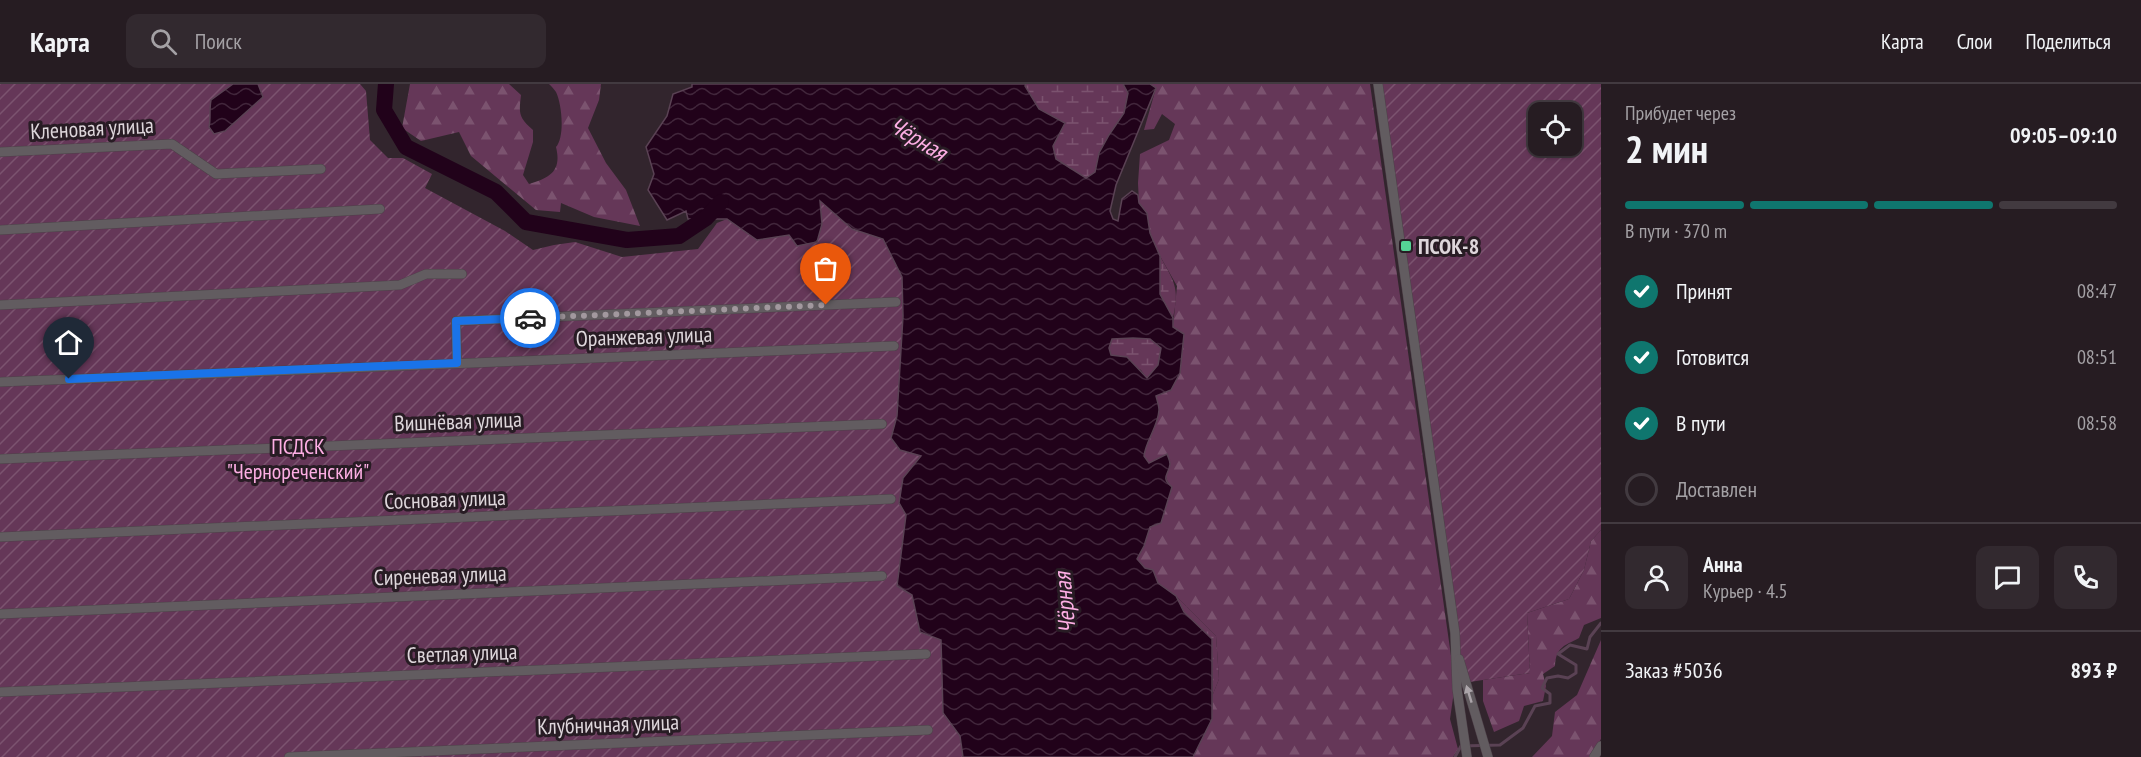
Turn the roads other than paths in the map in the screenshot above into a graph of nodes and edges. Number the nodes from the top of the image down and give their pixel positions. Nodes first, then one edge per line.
1 (1378, 84) edge
2 (0, 152) edge
3 (321, 169) dead end
4 (380, 209) dead end
5 (0, 230) edge
6 (462, 274) dead end
7 (896, 303) dead end
8 (0, 305) edge
9 (894, 346) dead end
10 (457, 363) junction
11 (0, 382) edge
12 (882, 424) dead end
13 (0, 459) edge
14 (891, 499) dead end
15 (0, 537) edge
16 (882, 576) dead end
17 (0, 614) edge
18 (1457, 651) junction
19 (926, 654) dead end
20 (0, 692) edge
21 (928, 730) dead end
22 (1601, 746) edge
23 (289, 757) edge
24 (1467, 757) edge
25 (1488, 757) edge
26 (1594, 757) edge

1 - 18 street
2 - 3 street, Кленовая улица
4 - 5 street
6 - 8 street
7 - 10 street
9 - 10 street, Оранжевая улица
10 - 11 street, Оранжевая улица
12 - 13 street, Вишнёвая улица
14 - 15 street, Сосновая улица
16 - 17 street, Сиреневая улица
18 - 24 street
25 -> 18 street
19 - 20 street, Светлая улица
21 - 23 street, Клубничная улица
22 - 26 street

